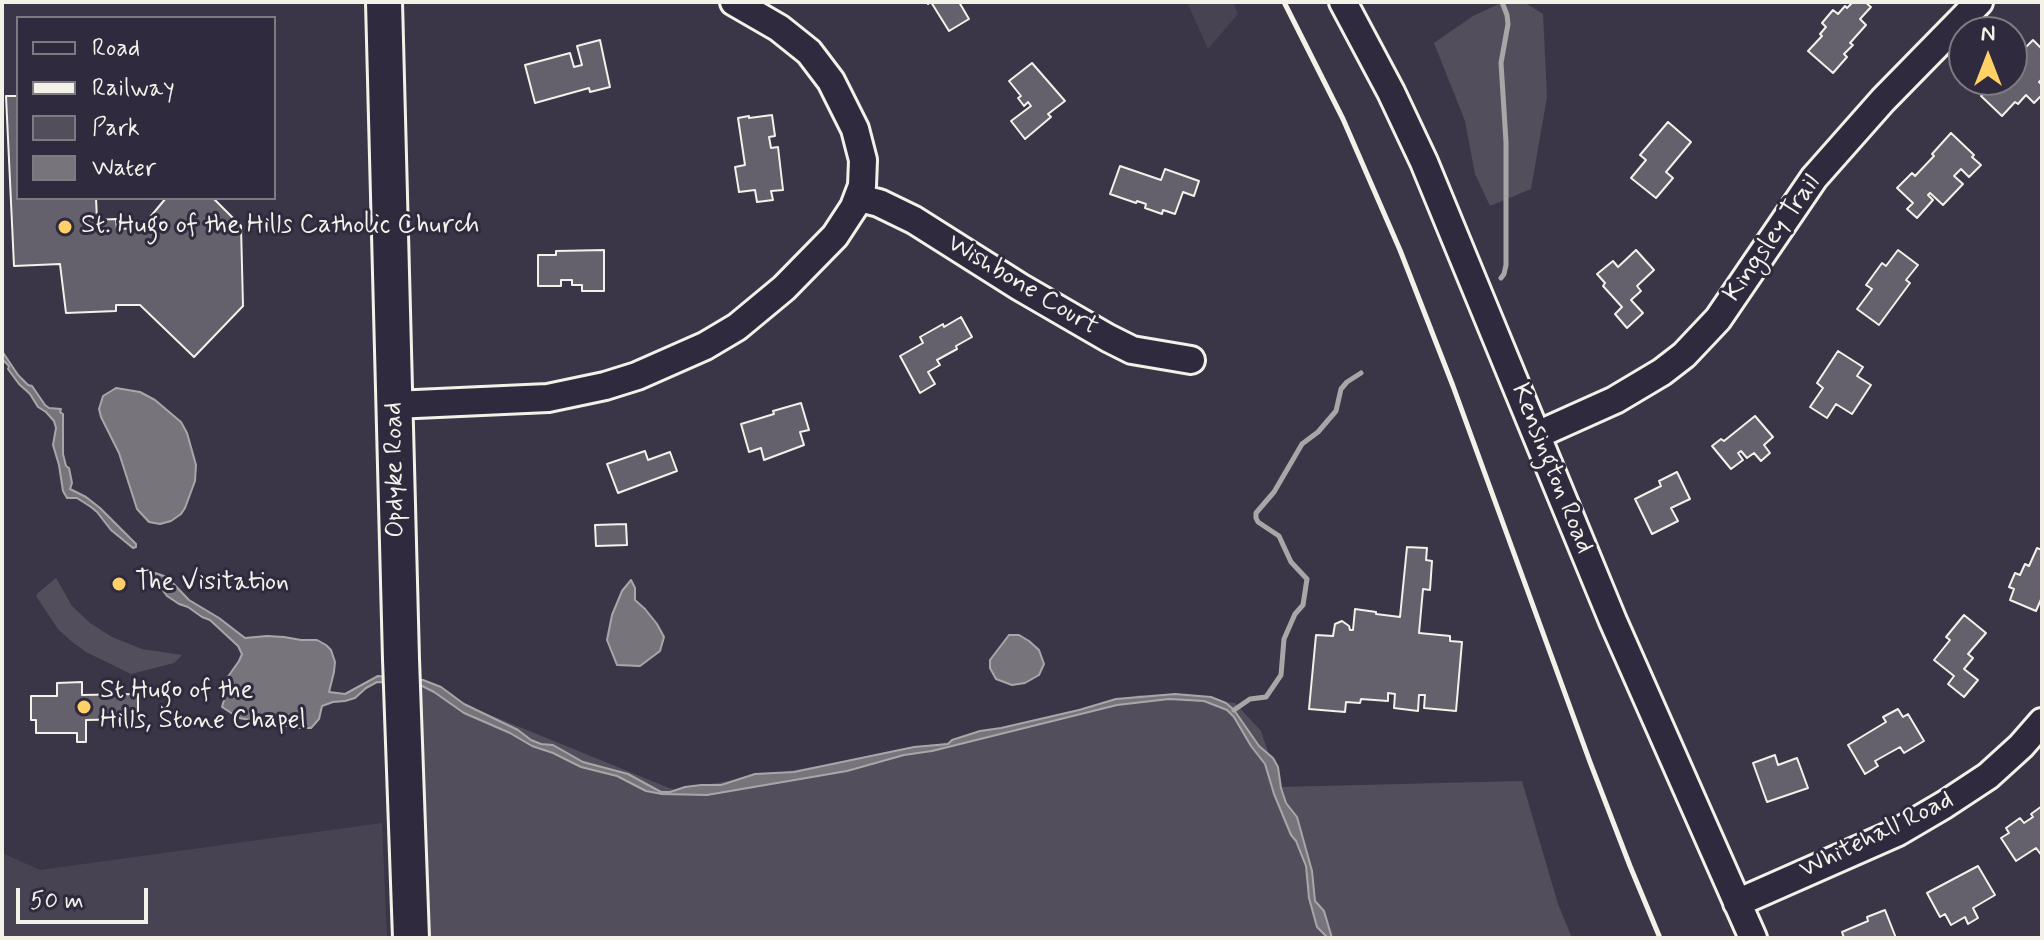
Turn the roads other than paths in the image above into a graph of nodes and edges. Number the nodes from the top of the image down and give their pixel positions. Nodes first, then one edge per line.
1 (384, 2) edge
2 (734, 2) edge
3 (1343, 2) edge
4 (1979, 2) edge
5 (859, 198) junction
6 (1191, 360) dead end
7 (394, 405) junction
8 (1537, 435) junction
9 (2042, 722) edge
10 (1737, 903) junction
11 (411, 938) edge
12 (1753, 938) edge

1 - 7 main road, Opdyke Road
2 - 5 street
3 - 8 street, Kensington Road
4 - 8 street, Kingsley Trail
5 - 6 street, Wishbone Court
5 - 7 street
7 - 11 main road, Opdyke Road
8 - 10 street, Kensington Road
9 - 10 street, Whitehall Road
10 - 12 street, Kensington Road

